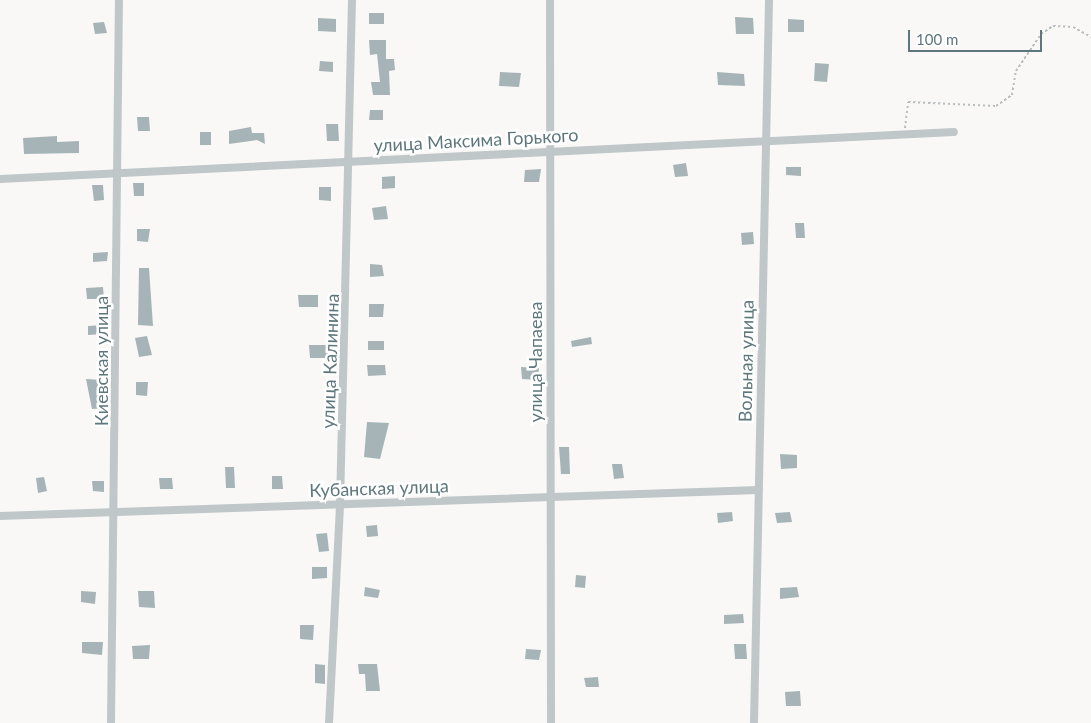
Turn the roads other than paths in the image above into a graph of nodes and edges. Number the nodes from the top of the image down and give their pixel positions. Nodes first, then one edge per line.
1 (119, 0) edge
2 (352, 0) edge
3 (550, 0) edge
4 (769, 0) edge
5 (954, 132) dead end
6 (766, 143) junction
7 (550, 152) junction
8 (351, 161) junction
9 (117, 174) junction
10 (0, 179) edge
11 (758, 490) junction
12 (550, 497) junction
13 (340, 504) junction
14 (115, 515) junction
15 (0, 516) edge
16 (111, 723) edge
17 (329, 723) edge
18 (551, 723) edge
19 (754, 723) edge

1 - 9 street, Киевская улица
2 - 8 street, улица Калинина
3 - 7 street, улица Чапаева
4 - 6 street, Вольная улица
5 - 6 street, улица Максима Горького
6 - 7 street, улица Максима Горького
6 - 11 street, Вольная улица
7 - 8 street, улица Максима Горького
7 - 12 street, улица Чапаева
8 - 9 street, улица Максима Горького
8 - 13 street, улица Калинина
9 - 10 street, улица Максима Горького
9 - 14 street, Киевская улица
11 - 12 street, Кубанская улица
11 - 19 street, Вольная улица
12 - 13 street, Кубанская улица
12 - 18 street, улица Чапаева
13 - 14 street, Кубанская улица
13 - 17 street, улица Калинина
14 - 15 street, Кубанская улица
14 - 16 street, Киевская улица

